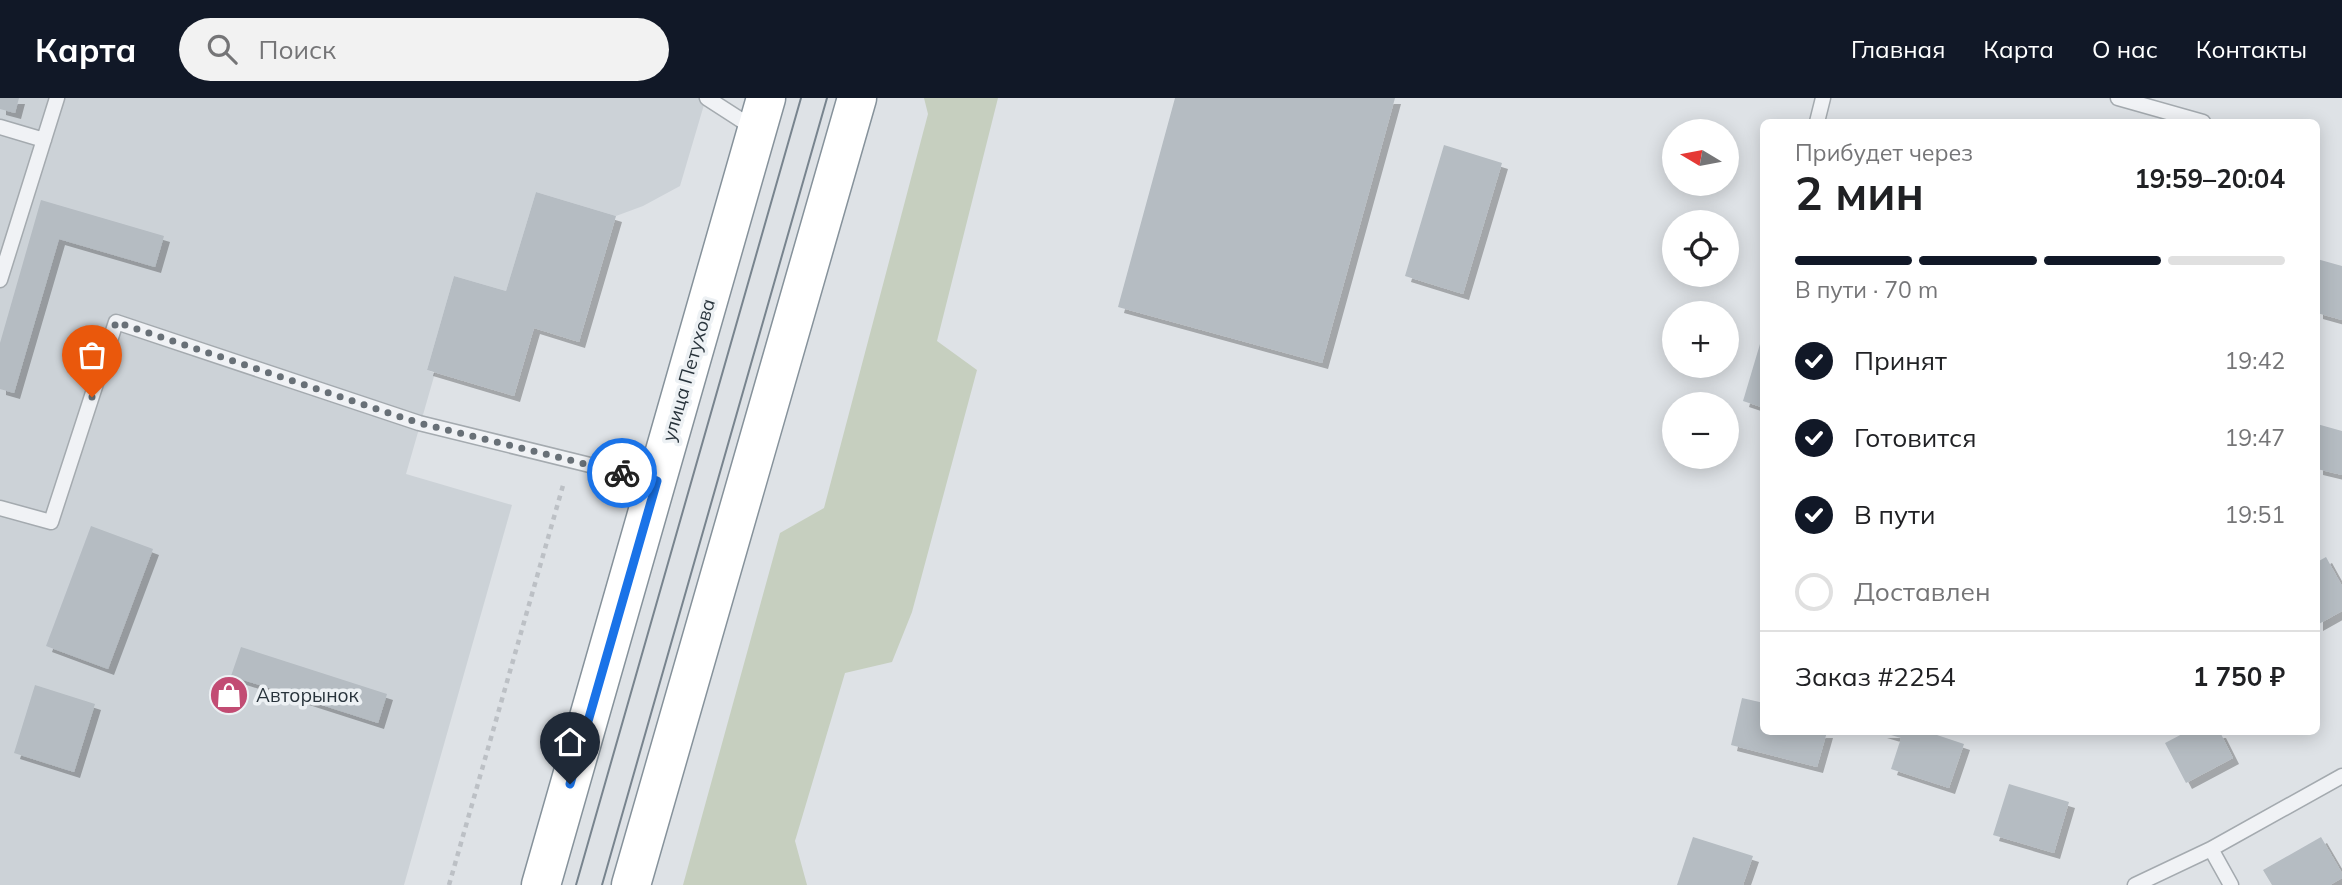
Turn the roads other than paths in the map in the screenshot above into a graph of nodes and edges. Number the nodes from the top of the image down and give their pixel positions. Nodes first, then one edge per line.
1 (57, 98) edge
2 (707, 98) edge
3 (857, 98) edge
4 (1824, 98) edge
5 (2118, 98) edge
6 (762, 114) edge
7 (1818, 119) edge
8 (2192, 119) edge
9 (0, 127) edge
10 (44, 140) junction
11 (0, 280) edge
12 (657, 481) junction
13 (0, 508) edge
14 (2342, 776) edge
15 (2211, 849) junction
16 (541, 885) edge
17 (631, 885) edge
18 (2135, 885) edge
19 (2231, 885) edge

1 - 10 lane
2 - 6 lane
3 - 17 highway
4 - 7 lane
5 - 8 lane
6 - 12 highway, улица Петухова
9 - 10 lane
10 - 11 lane
12 - 13 lane
12 - 16 highway, улица Петухова
14 - 15 lane
15 - 18 lane
15 - 19 lane

